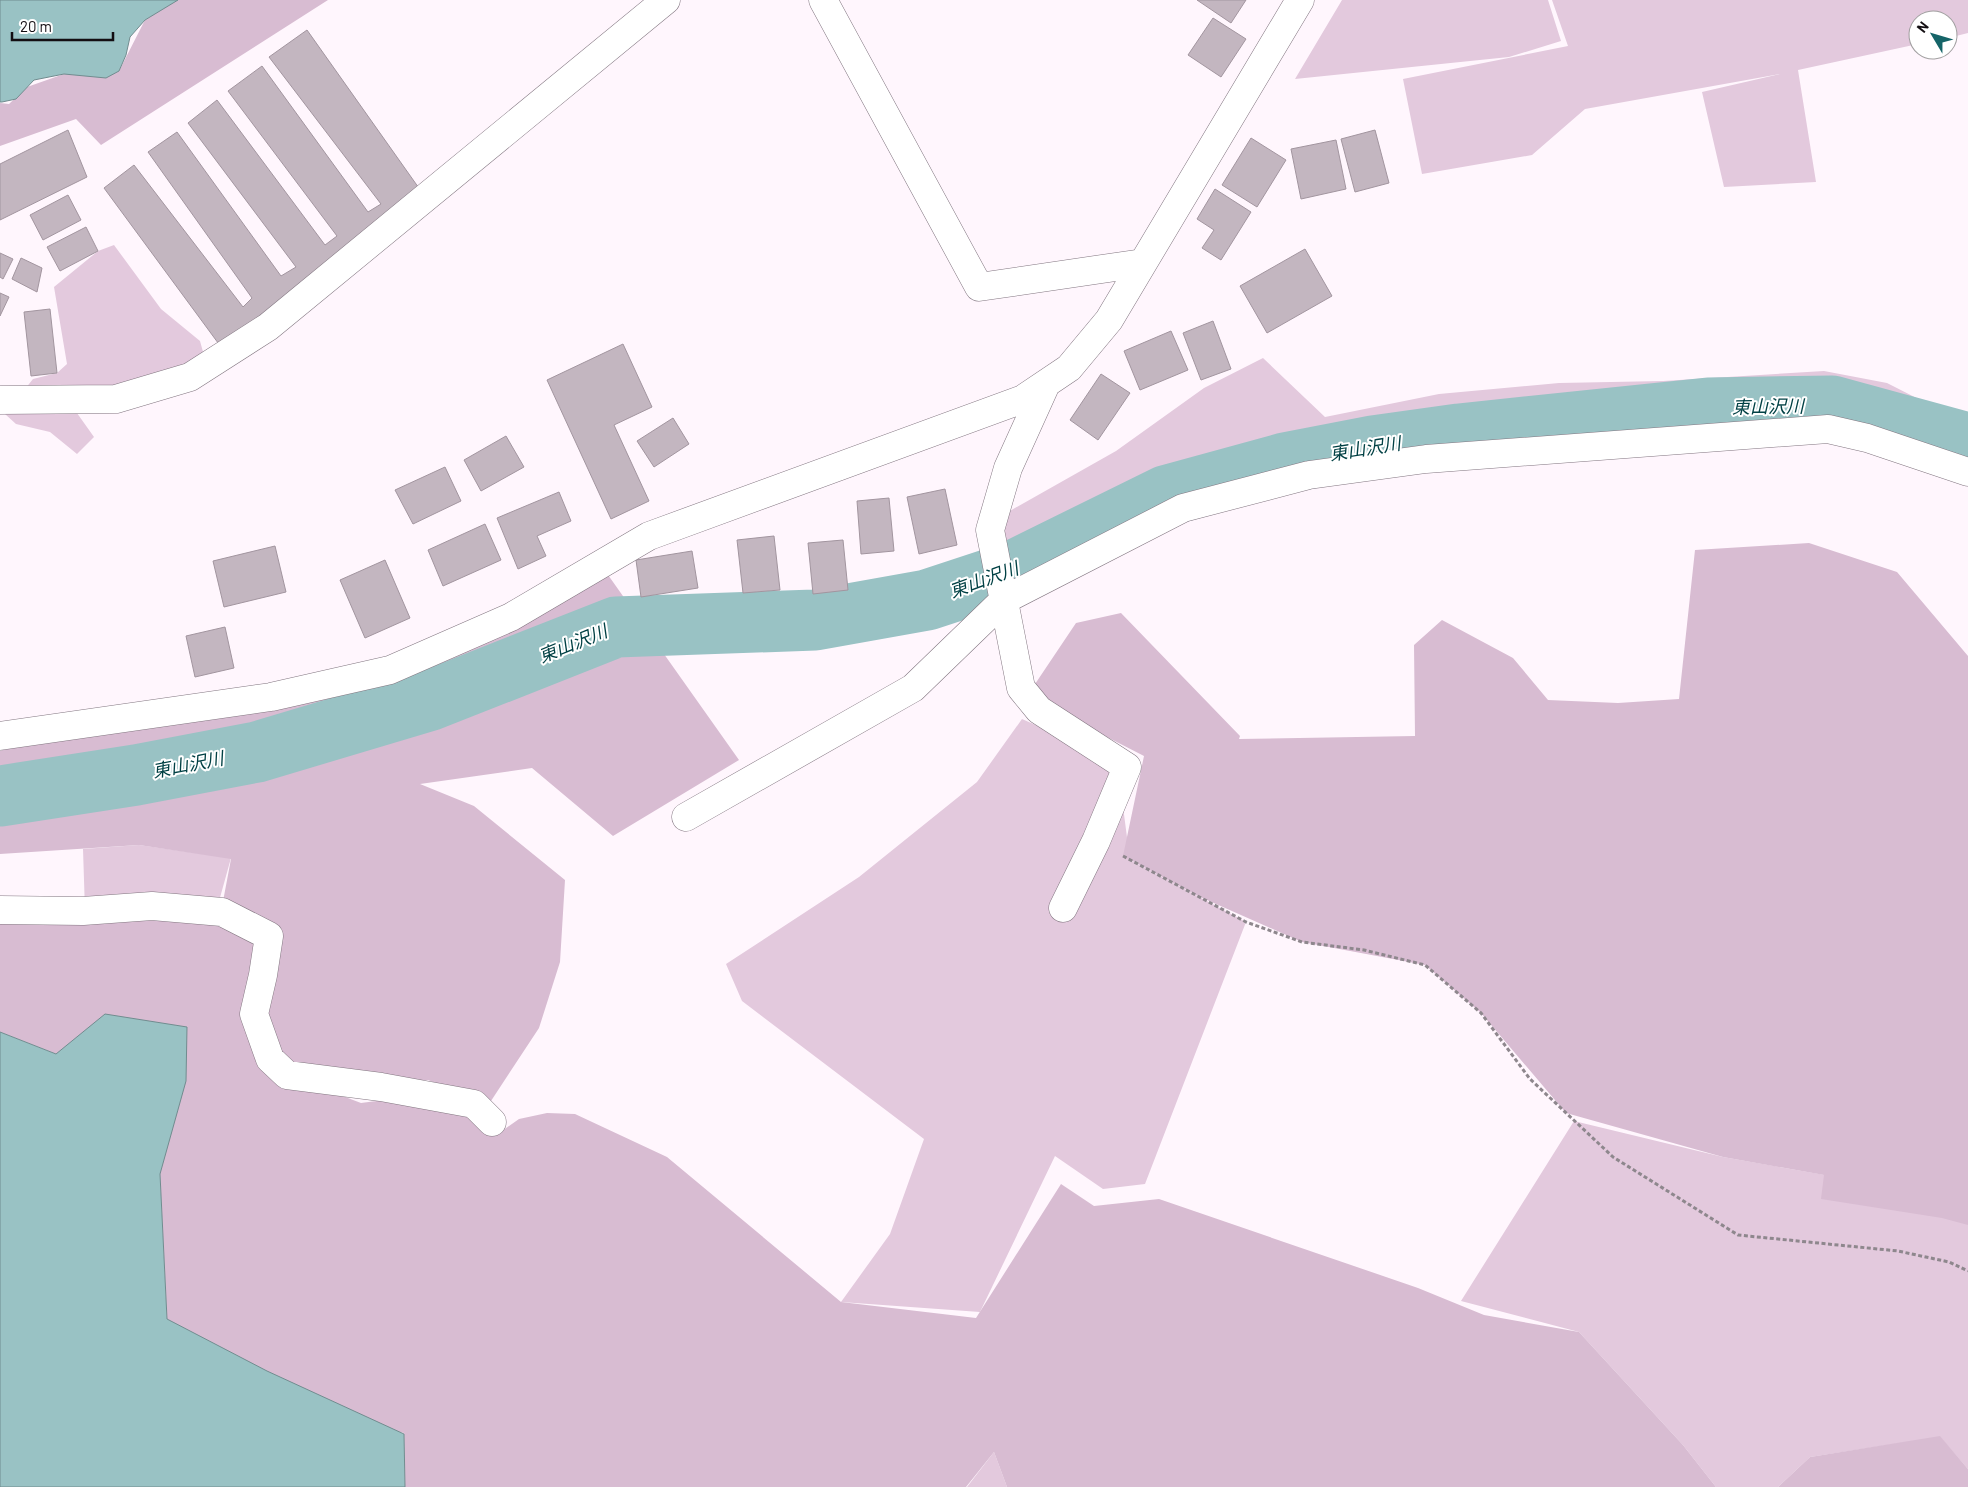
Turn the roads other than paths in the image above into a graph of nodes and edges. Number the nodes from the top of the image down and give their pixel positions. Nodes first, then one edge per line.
1 (666, 0) edge
2 (823, 0) edge
3 (1300, 0) edge
4 (1142, 263) junction
5 (1046, 384) junction
6 (0, 400) edge
7 (1968, 472) edge
8 (1003, 594) junction
9 (0, 736) edge
10 (686, 817) dead end
11 (1063, 908) dead end
12 (0, 910) edge
13 (492, 1122) dead end

1 - 6 street
2 - 4 street
3 - 4 street
4 - 5 street
5 - 8 street
5 - 9 street
7 - 8 street
8 - 10 street
8 - 11 street
12 - 13 street

